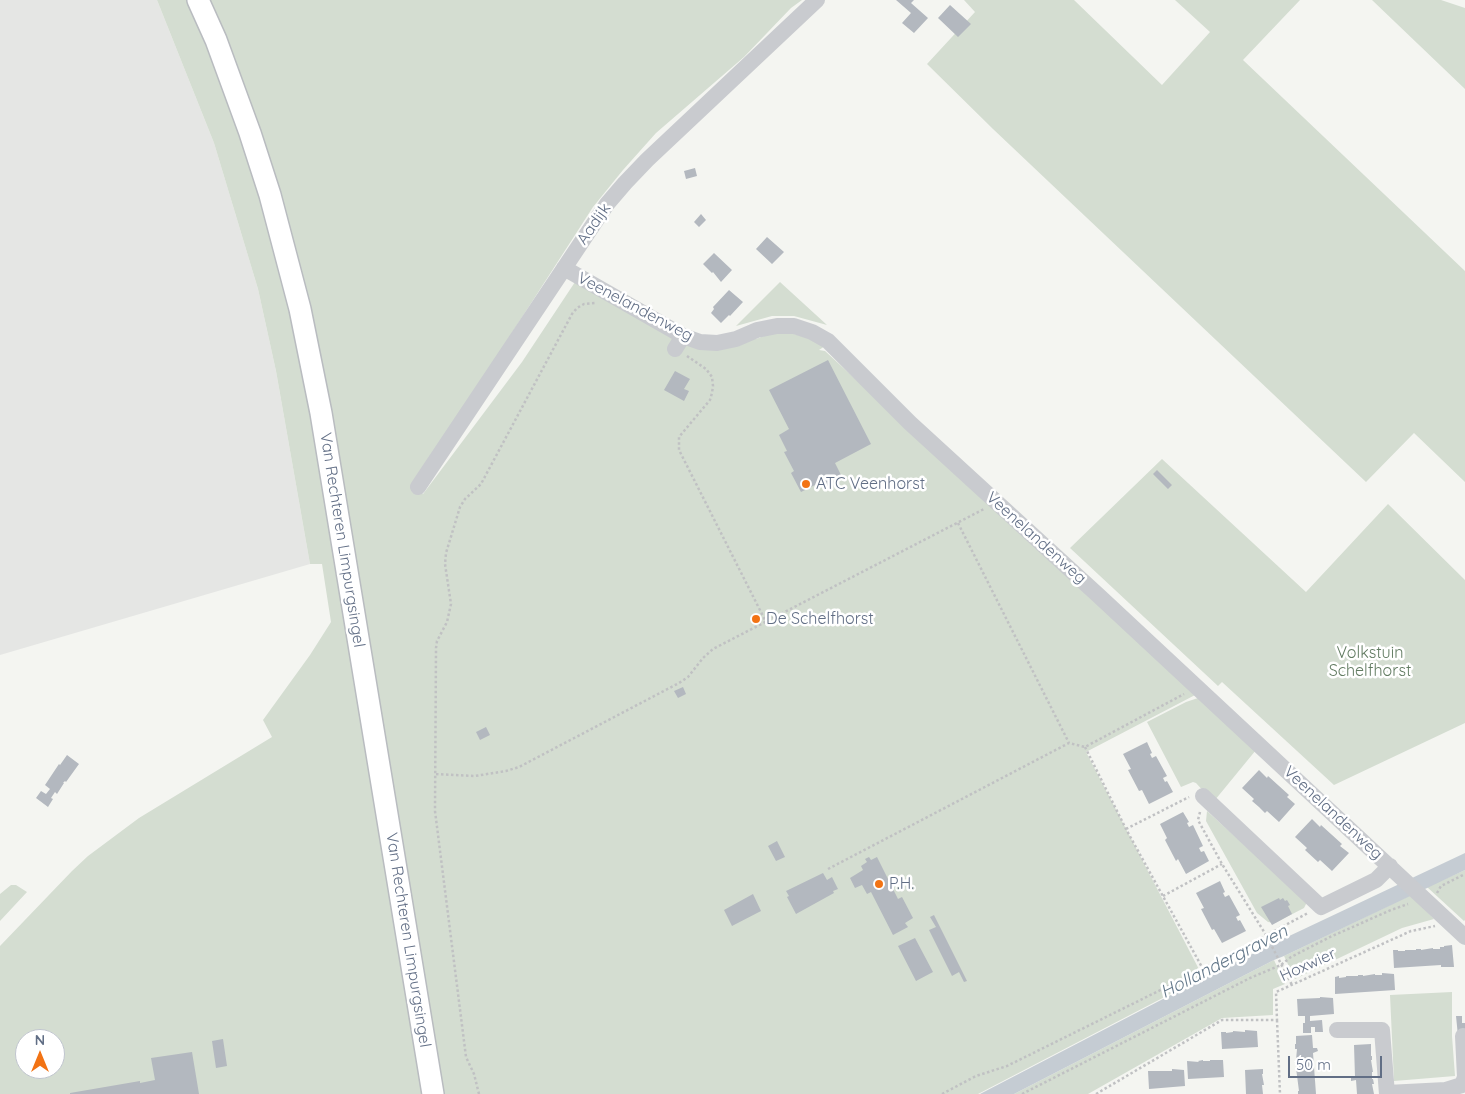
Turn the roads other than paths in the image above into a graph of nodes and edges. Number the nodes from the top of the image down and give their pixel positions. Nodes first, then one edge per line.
1 (198, 0) edge
2 (817, 0) edge
3 (564, 268) junction
4 (418, 488) dead end
5 (1203, 796) road end
6 (1394, 870) junction
7 (1458, 930) edge
8 (1337, 1030) dead end
9 (1463, 1036) dead end
10 (433, 1094) edge
11 (1387, 1094) edge

1 - 10 main road, Van Rechteren Limpurgsingel
2 - 3 street, Aadijk
3 - 4 street, Aadijk
3 - 6 street, Veenelandenweg
5 - 6 street
6 - 7 street, Veenelandenweg
8 - 11 street
9 - 11 street

